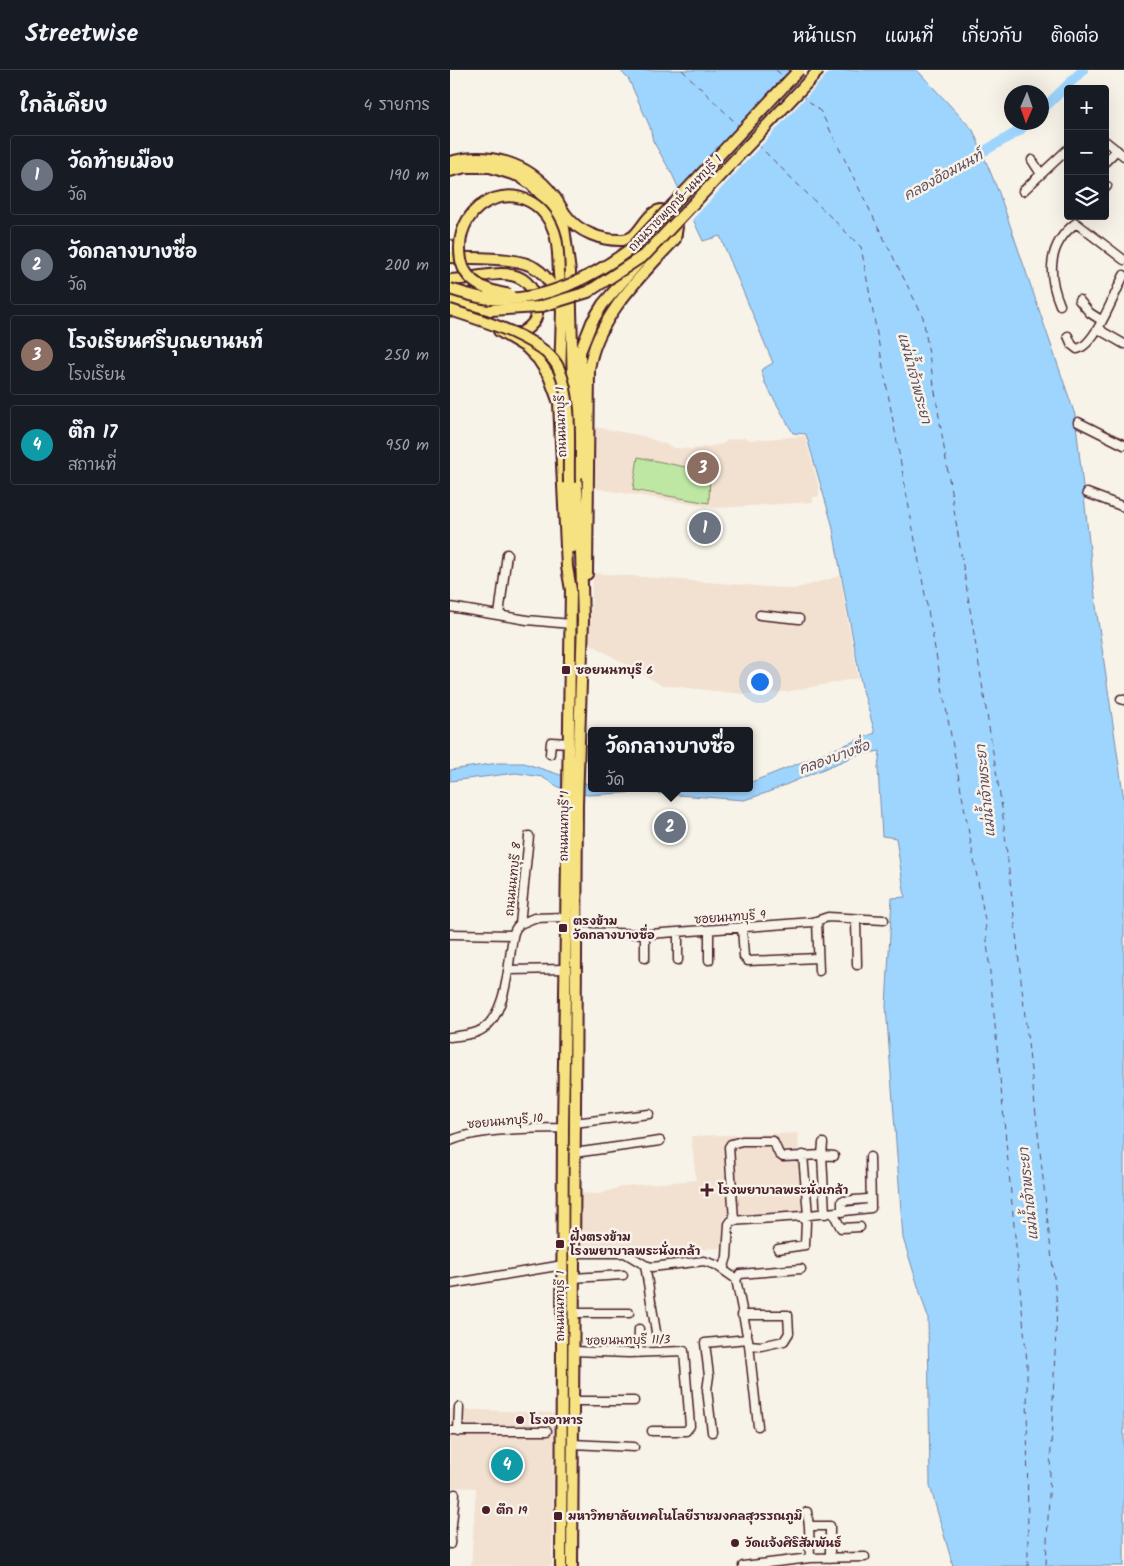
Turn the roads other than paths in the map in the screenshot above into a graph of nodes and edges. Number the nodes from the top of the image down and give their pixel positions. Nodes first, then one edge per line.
1 (799, 70) edge
2 (819, 70) edge
3 (1109, 144) edge
4 (1117, 150) junction
5 (1064, 153) edge
6 (1124, 156) edge
7 (1109, 158) edge
8 (1032, 160) dead end
9 (450, 162) edge
10 (450, 171) edge
11 (1041, 174) junction
12 (1023, 191) dead end
13 (1079, 220) edge
14 (450, 244) edge
15 (646, 254) junction
16 (452, 257) edge
17 (1124, 260) edge
18 (1124, 275) edge
19 (450, 280) edge
20 (450, 289) edge
21 (522, 297) junction
22 (450, 298) edge
23 (1080, 300) dead end
24 (1060, 305) dead end
25 (450, 306) edge
26 (450, 310) edge
27 (491, 310) junction
28 (562, 310) junction
29 (450, 315) edge
30 (1100, 323) junction
31 (499, 331) junction
32 (1068, 336) dead end
33 (1124, 344) edge
34 (559, 402) junction
35 (1078, 422) dead end
36 (1124, 445) edge
37 (1087, 493) dead end
38 (578, 494) junction
39 (1124, 507) edge
40 (507, 554) dead end
41 (571, 590) junction
42 (450, 607) edge
43 (499, 615) junction
44 (760, 615) dead end
45 (582, 620) junction
46 (799, 620) dead end
47 (570, 624) junction
48 (569, 742) junction
49 (550, 754) dead end
50 (573, 767) junction
51 (572, 804) junction
52 (529, 836) dead end
53 (566, 916) junction
54 (856, 920) junction
55 (884, 920) dead end
56 (817, 921) junction
57 (520, 924) junction
58 (742, 927) junction
59 (709, 930) junction
60 (576, 932) junction
61 (678, 932) junction
62 (450, 934) edge
63 (645, 934) junction
64 (513, 935) junction
65 (645, 958) dead end
66 (818, 958) junction
67 (678, 960) dead end
68 (709, 960) dead end
69 (857, 965) dead end
70 (566, 969) junction
71 (509, 970) junction
72 (819, 971) dead end
73 (450, 1037) edge
74 (648, 1114) dead end
75 (574, 1123) junction
76 (563, 1128) junction
77 (450, 1141) edge
78 (660, 1141) dead end
79 (823, 1143) dead end
80 (574, 1153) junction
81 (803, 1155) junction
82 (822, 1155) junction
83 (834, 1156) dead end
84 (870, 1157) dead end
85 (867, 1199) dead end
86 (842, 1212) junction
87 (834, 1213) junction
88 (825, 1214) junction
89 (804, 1216) junction
90 (734, 1220) junction
91 (860, 1227) dead end
92 (778, 1249) dead end
93 (573, 1253) junction
94 (563, 1265) junction
95 (645, 1265) junction
96 (801, 1269) dead end
97 (723, 1270) junction
98 (623, 1275) dead end
99 (573, 1278) junction
100 (736, 1278) junction
101 (450, 1284) edge
102 (573, 1313) junction
103 (629, 1313) dead end
104 (742, 1315) junction
105 (639, 1329) dead end
106 (657, 1338) dead end
107 (748, 1342) junction
108 (573, 1351) junction
109 (638, 1353) junction
110 (573, 1401) junction
111 (634, 1401) dead end
112 (458, 1407) dead end
113 (758, 1426) dead end
114 (547, 1431) dead end
115 (652, 1431) dead end
116 (454, 1432) edge
117 (712, 1432) dead end
118 (572, 1444) junction
119 (634, 1447) dead end
120 (455, 1494) dead end
121 (807, 1512) dead end
122 (830, 1517) dead end
123 (809, 1526) junction
124 (830, 1526) junction
125 (450, 1544) edge
126 (864, 1557) dead end
127 (806, 1561) edge
128 (832, 1561) edge
129 (561, 1566) edge
130 (572, 1566) edge
131 (743, 1566) edge

1 - 21 main road, ถนนราชพฤกษ์-นนทบุรี 1, bridge
2 - 15 main road, ถนนราชพฤกษ์-นนทบุรี 1, bridge
3 - 4 street
4 - 6 street
4 - 7 street
5 - 11 street
8 - 11 street
9 - 45 main road
10 - 38 main road, ถนนนนทบุรี 1
11 - 12 street
13 - 17 street
13 - 24 street
14 - 16 street
15 - 27 main road, ถนนราชพฤกษ์-นนทบุรี 1, bridge
15 - 38 main road, bridge
16 - 28 main road
18 - 30 street
19 - 31 main road
20 - 21 main road, bridge
21 - 28 main road, bridge
22 - 27 main road
23 - 30 street
25 - 27 main road
26 - 41 main road, bridge
28 - 34 main road
29 - 31 main road, ถนนนนทบุรี 1
30 - 32 street
30 - 33 street
31 - 34 main road, ถนนนนทบุรี 1
34 - 41 main road, ถนนนนทบุรี 1
35 - 36 street
37 - 39 street
38 - 45 main road, ถนนนนทบุรี 1
40 - 43 street
41 - 47 main road, ถนนนนทบุรี 1
42 - 43 street
43 - 47 street
44 - 46 street
45 - 50 main road, ถนนนนทบุรี 1
47 - 48 main road, ถนนนนทบุรี 1
48 - 49 street
48 - 50 main road, ถนนนนทบุรี 1
50 - 51 main road, ถนนนนทบุรี 1
51 - 53 main road, ถนนนนทบุรี 1
51 - 60 main road, ถนนนนทบุรี 1
52 - 57 street, ถนนนนทบุรี 8
53 - 57 street, ถนนนนทบุรี 8
53 - 70 main road, ถนนนนทบุรี 1
54 - 55 street, ซอยนนทบุรี 9
54 - 56 street, ซอยนนทบุรี 9
54 - 69 street
56 - 58 street, ซอยนนทบุรี 9
56 - 66 street
57 - 64 street, ถนนนนทบุรี 8
58 - 59 street, ซอยนนทบุรี 9
58 - 66 street
59 - 61 street, ซอยนนทบุรี 9
59 - 68 street
60 - 63 street, ซอยนนทบุรี 9
60 - 75 main road, ถนนนนทบุรี 1
61 - 63 street, ซอยนนทบุรี 9
61 - 67 street
62 - 64 street
63 - 65 street
64 - 71 street, ถนนนนทบุรี 8
66 - 72 street
70 - 71 street
70 - 76 main road, ถนนนนทบุรี 1
71 - 73 street, ถนนนนทบุรี 8
74 - 75 street
75 - 80 main road, ถนนนนทบุรี 1
76 - 77 street, ซอยนนทบุรี 10
76 - 94 main road, ถนนนนทบุรี 1
78 - 80 street
79 - 82 street
80 - 93 main road, ถนนนนทบุรี 1
81 - 82 street
81 - 89 street
81 - 90 street
82 - 83 street
82 - 88 street
84 - 86 street
85 - 86 street
86 - 87 street
87 - 88 street
87 - 91 street
88 - 89 street
89 - 90 street
89 - 92 street
90 - 97 street
93 - 95 street
93 - 99 main road, ถนนนนทบุรี 1
94 - 101 street
94 - 129 main road, ถนนนนทบุรี 1
95 - 97 street
95 - 106 street
96 - 100 street
97 - 100 street
98 - 99 street
99 - 102 main road, ถนนนนทบุรี 1
100 - 104 street
102 - 103 street
102 - 108 main road, ถนนนนทบุรี 1
104 - 107 street
104 - 107 street
105 - 109 street
107 - 113 street
107 - 117 street
108 - 109 street, ซอยนนทบุรี 11/3
108 - 110 main road, ถนนนนทบุรี 1
109 - 115 street, ซอยนนทบุรี 11/3
110 - 111 street
110 - 118 main road, ถนนนนทบุรี 1
112 - 116 street
114 - 116 street
118 - 119 street
118 - 130 main road, ถนนนนทบุรี 1
120 - 125 street
121 - 123 street
122 - 124 street
123 - 124 street
123 - 127 street
124 - 128 street
126 - 128 street
127 - 128 street
127 - 131 street

